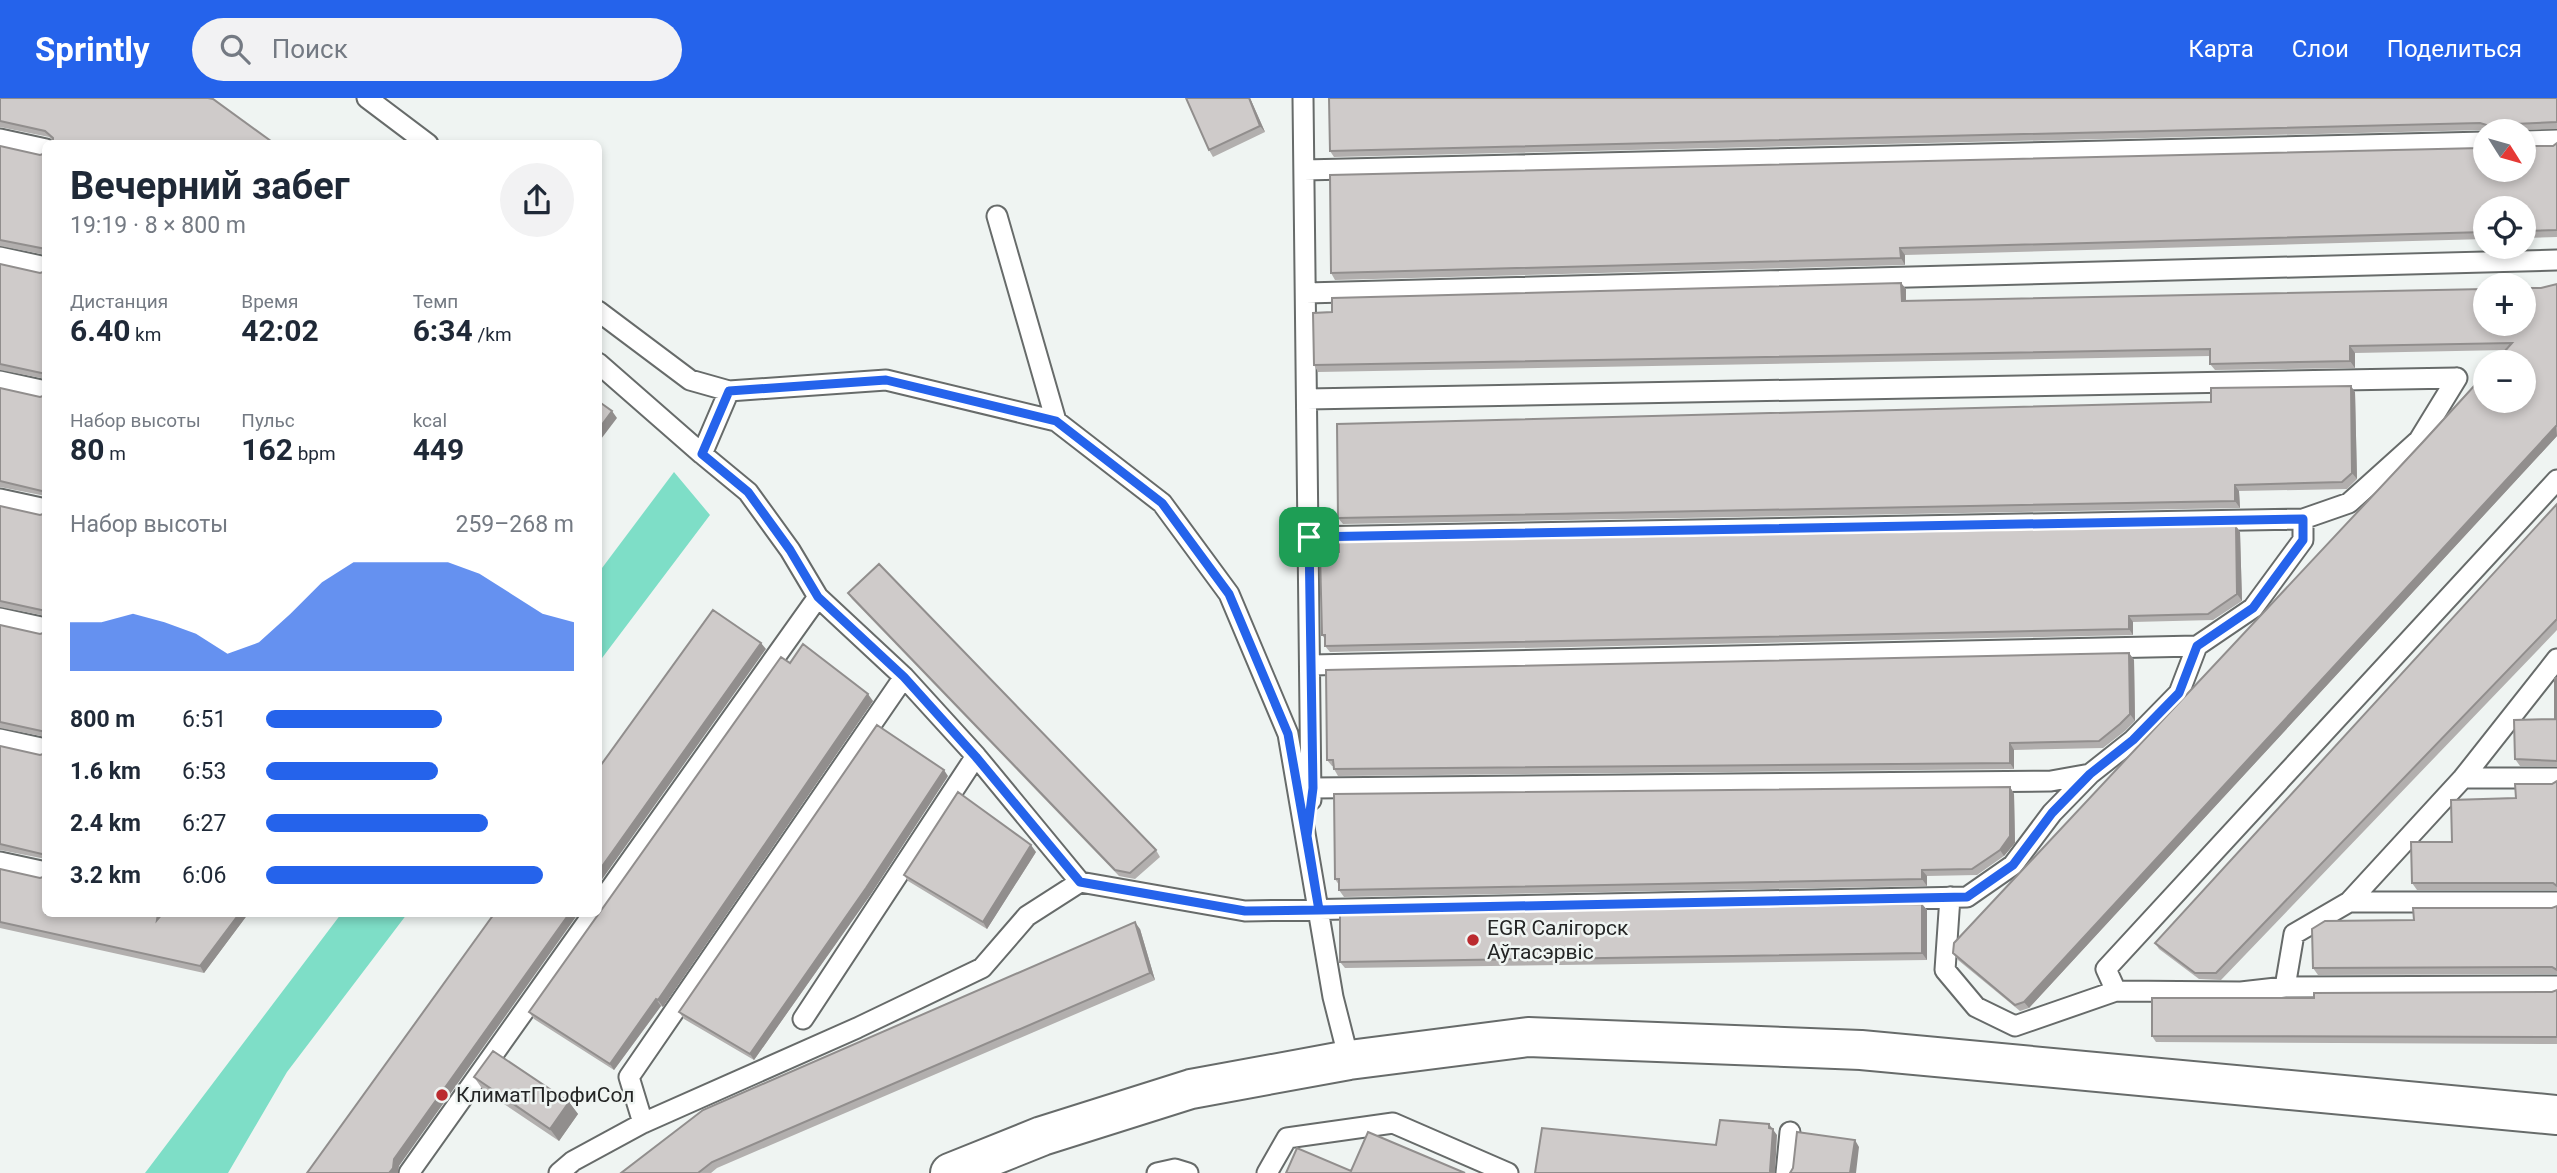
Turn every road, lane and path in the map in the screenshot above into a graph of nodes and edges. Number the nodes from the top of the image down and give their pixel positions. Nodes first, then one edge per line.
1 (367, 98) edge
2 (1303, 98) edge
3 (0, 139) edge
4 (423, 140) edge
5 (2557, 140) edge
6 (2536, 141) edge
7 (2473, 142) edge
8 (42, 148) edge
9 (1304, 170) junction
10 (997, 216) dead end
11 (0, 257) edge
12 (2557, 260) edge
13 (42, 266) edge
14 (1306, 293) junction
15 (602, 314) edge
16 (602, 366) edge
17 (0, 381) edge
18 (42, 390) edge
19 (729, 391) junction
20 (1307, 399) junction
21 (1056, 421) junction
22 (702, 454) junction
23 (2557, 480) edge
24 (0, 499) edge
25 (42, 508) edge
26 (2303, 519) junction
27 (1309, 537) junction
28 (818, 597) junction
29 (0, 618) edge
30 (42, 627) edge
31 (2197, 646) junction
32 (2556, 660) edge
33 (1311, 665) junction
34 (904, 677) junction
35 (0, 739) edge
36 (42, 748) edge
37 (976, 757) junction
38 (2090, 774) junction
39 (2463, 778) junction
40 (2557, 778) edge
41 (1313, 788) junction
42 (1307, 836) junction
43 (0, 862) edge
44 (42, 871) edge
45 (1080, 882) junction
46 (1950, 897) junction
47 (602, 900) edge
48 (2349, 902) junction
49 (2557, 902) edge
50 (1319, 910) junction
51 (591, 917) edge
52 (2557, 986) edge
53 (2285, 987) junction
54 (2116, 990) junction
55 (803, 1019) dead end
56 (1349, 1060) junction
57 (2557, 1115) edge
58 (643, 1123) junction
59 (1790, 1132) dead end
60 (409, 1173) edge
61 (559, 1173) edge
62 (950, 1173) edge
63 (1157, 1173) edge
64 (1188, 1173) edge
65 (1267, 1173) edge
66 (1508, 1173) edge
67 (1786, 1173) edge

1 - 4 lane
2 - 9 lane
3 - 8 lane
5 - 6 lane
7 - 9 lane
9 - 14 lane
10 - 21 lane
11 - 13 lane
12 - 14 lane
14 - 20 lane
15 - 19 lane
16 - 22 lane
17 - 18 lane
19 - 21 lane
19 - 22 lane
20 - 26 lane
20 - 27 lane
21 - 42 lane
22 - 28 lane
23 - 54 lane
24 - 25 lane
26 - 27 lane
26 - 31 lane
27 - 33 lane
28 - 34 lane
28 - 47 lane
29 - 30 lane
31 - 33 lane
31 - 38 lane
32 - 39 lane
33 - 41 lane
34 - 37 lane
34 - 58 lane
35 - 36 lane
37 - 45 lane
37 - 55 lane
38 - 41 lane
38 - 46 lane
39 - 40 lane
39 - 48 lane
41 - 42 lane
42 - 50 lane
43 - 44 lane
45 - 50 lane
45 - 58 lane
46 - 50 lane
46 - 54 lane
48 - 49 lane
48 - 53 lane
50 - 56 lane
51 - 60 lane
52 - 53 lane
53 - 54 lane
56 - 57 main road
56 - 62 main road
58 - 61 lane
59 - 67 lane
63 - 64 lane
65 - 66 lane

